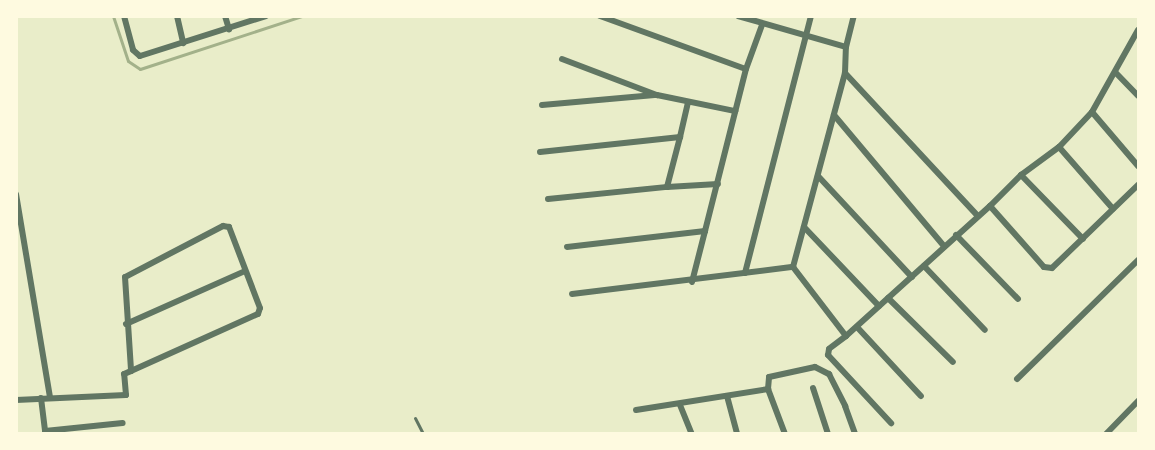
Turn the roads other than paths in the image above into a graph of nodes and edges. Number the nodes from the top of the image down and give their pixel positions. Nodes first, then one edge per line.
1 (124, 16) edge
2 (177, 16) edge
3 (225, 16) edge
4 (266, 16) edge
5 (600, 16) edge
6 (738, 16) edge
7 (811, 16) edge
8 (854, 16) edge
9 (762, 25) junction
10 (228, 28) junction
11 (1138, 33) edge
12 (806, 36) junction
13 (183, 43) junction
14 (846, 47) junction
15 (562, 59) dead end
16 (746, 69) junction
17 (845, 73) junction
18 (1116, 73) junction
19 (657, 95) junction
20 (1138, 96) edge
21 (688, 103) junction
22 (542, 105) dead end
23 (735, 111) junction
24 (1092, 112) junction
25 (834, 115) junction
26 (680, 137) junction
27 (1059, 147) junction
28 (540, 152) dead end
29 (1138, 166) edge
30 (818, 176) junction
31 (1021, 176) junction
32 (718, 184) junction
33 (1138, 185) edge
34 (667, 187) junction
35 (16, 194) edge
36 (548, 199) dead end
37 (990, 206) junction
38 (1113, 209) junction
39 (978, 216) junction
40 (804, 227) junction
41 (705, 231) junction
42 (957, 235) junction
43 (1083, 239) junction
44 (944, 246) junction
45 (567, 247) dead end
46 (1138, 260) edge
47 (924, 266) junction
48 (794, 267) junction
49 (245, 271) junction
50 (745, 273) junction
51 (912, 277) junction
52 (693, 282) junction
53 (572, 294) dead end
54 (888, 297) junction
55 (1018, 299) dead end
56 (879, 306) junction
57 (126, 324) junction
58 (857, 327) junction
59 (985, 330) dead end
60 (846, 336) junction
61 (953, 362) dead end
62 (131, 371) junction
63 (1017, 379) dead end
64 (813, 388) dead end
65 (768, 389) junction
66 (727, 396) junction
67 (921, 396) dead end
68 (50, 397) junction
69 (41, 398) junction
70 (16, 400) edge
71 (1138, 401) edge
72 (680, 405) junction
73 (636, 410) dead end
74 (415, 417) dead end
75 (123, 423) dead end
76 (891, 423) dead end
77 (45, 432) edge
78 (423, 434) edge
79 (692, 434) edge
80 (737, 434) edge
81 (785, 434) edge
82 (828, 434) edge
83 (855, 434) edge
84 (1106, 434) edge

1 - 13 street
2 - 13 street
3 - 10 street
4 - 10 street
5 - 16 street
6 - 9 street
7 - 12 street
8 - 14 street
9 - 12 street
9 - 16 street
10 - 13 street
11 - 18 street
12 - 14 street
12 - 50 street
14 - 17 street
15 - 19 street
16 - 23 street
17 - 25 street
17 - 39 street
18 - 20 street
18 - 24 street
19 - 21 street
19 - 22 street
21 - 23 street
21 - 26 street
23 - 32 street
24 - 27 street
24 - 29 street
25 - 30 street
25 - 44 street
26 - 28 street
26 - 34 street
27 - 31 street
27 - 38 street
30 - 40 street
30 - 51 street
31 - 37 street
31 - 43 street
32 - 34 street
32 - 41 street
33 - 38 street
34 - 36 street
35 - 68 street
37 - 39 street
37 - 43 street
38 - 43 street
39 - 42 street
40 - 48 street
40 - 56 street
41 - 45 street
41 - 52 street
42 - 44 street
42 - 55 street
44 - 47 street
46 - 63 street
47 - 51 street
47 - 59 street
48 - 50 street
48 - 60 street
49 - 57 street
49 - 57 street
49 - 62 street
50 - 52 street
51 - 54 street
52 - 53 street
54 - 56 street
54 - 61 street
56 - 58 street
57 - 62 street
58 - 60 street
58 - 67 street
60 - 76 street
62 - 68 street
64 - 82 street
65 - 66 street
65 - 81 street
65 - 83 street
66 - 72 street
66 - 80 street
68 - 69 street
69 - 70 street
69 - 77 street
71 - 84 street
72 - 73 street
72 - 79 street
74 - 78 lane
75 - 77 street

